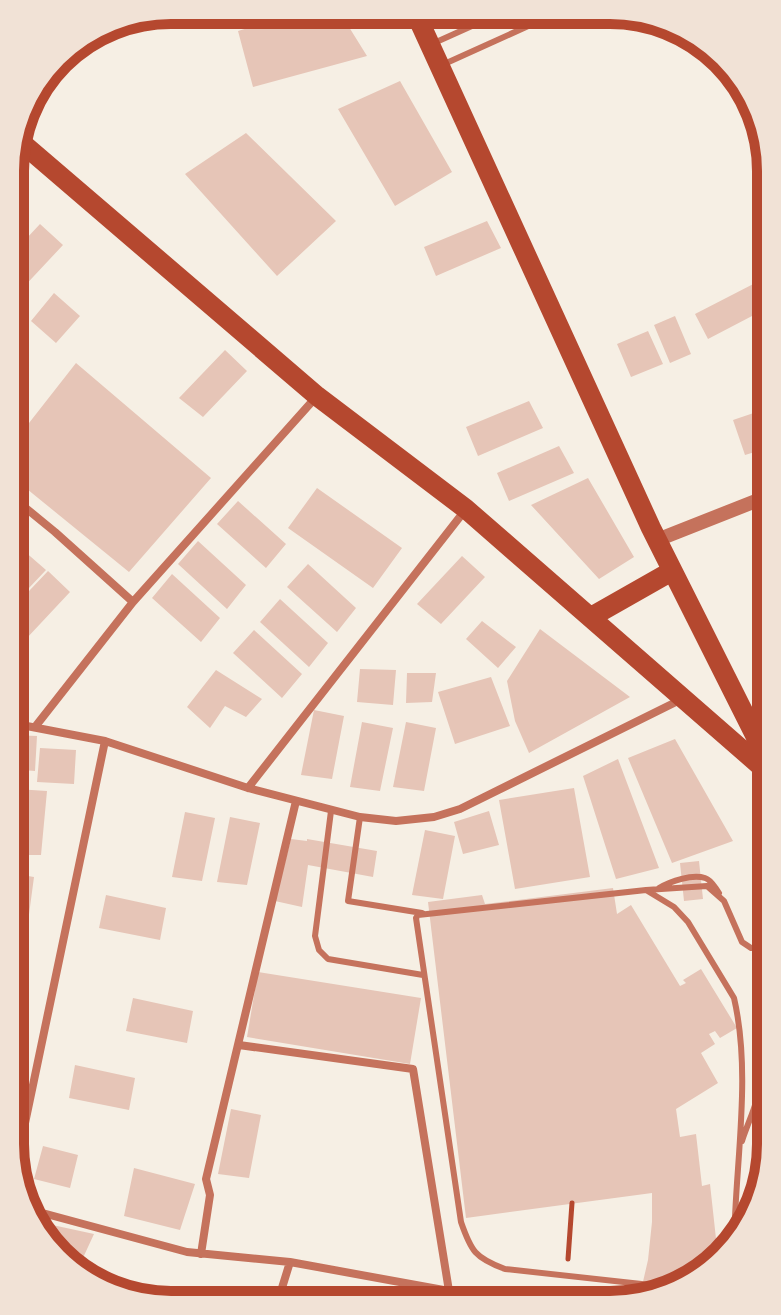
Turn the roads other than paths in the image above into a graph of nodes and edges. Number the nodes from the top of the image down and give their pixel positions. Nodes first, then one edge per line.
1 (421, 24) edge
2 (477, 24) edge
3 (533, 24) edge
4 (431, 45) junction
5 (441, 66) junction
6 (26, 146) edge
7 (317, 396) junction
8 (757, 501) edge
9 (24, 507) edge
10 (466, 509) junction
11 (657, 540) junction
12 (672, 571) junction
13 (133, 602) junction
14 (591, 617) junction
15 (684, 698) junction
16 (24, 725) edge
17 (35, 727) junction
18 (757, 739) edge
19 (105, 741) junction
20 (757, 763) edge
21 (248, 788) junction
22 (296, 801) junction
23 (331, 811) junction
24 (360, 817) junction
25 (646, 890) junction
26 (422, 913) junction
27 (757, 948) edge
28 (423, 975) junction
29 (239, 1045) junction
30 (757, 1097) edge
31 (757, 1108) edge
32 (752, 1113) junction
33 (24, 1128) edge
34 (738, 1151) junction
35 (41, 1212) edge
36 (735, 1221) edge
37 (201, 1254) junction
38 (290, 1262) junction
39 (650, 1285) edge
40 (281, 1291) edge
41 (449, 1291) joint

1 - 4 main road
2 - 4 lane
3 - 5 lane
4 - 5 main road
5 - 11 main road
6 - 7 main road
7 - 10 main road
7 - 13 street
8 - 11 street
9 - 13 street
10 - 14 main road
10 - 21 street
11 - 12 main road
12 - 14 main road
12 - 18 main road
13 - 17 street
14 - 15 main road
15 - 20 main road
15 - 24 street
16 - 17 street
17 - 19 street
19 - 21 street
19 - 33 street
21 - 22 street
22 - 23 street
22 - 29 street
23 - 24 street
23 - 28 lane
24 - 26 lane
25 - 26 lane
25 - 27 lane
25 - 34 lane
26 - 28 lane
28 - 39 lane
29 - 37 street
29 - 41 street
30 - 32 lane
31 - 32 lane
32 - 34 lane
34 - 36 lane
35 - 37 street
37 - 38 street
38 - 40 street
38 - 41 street

